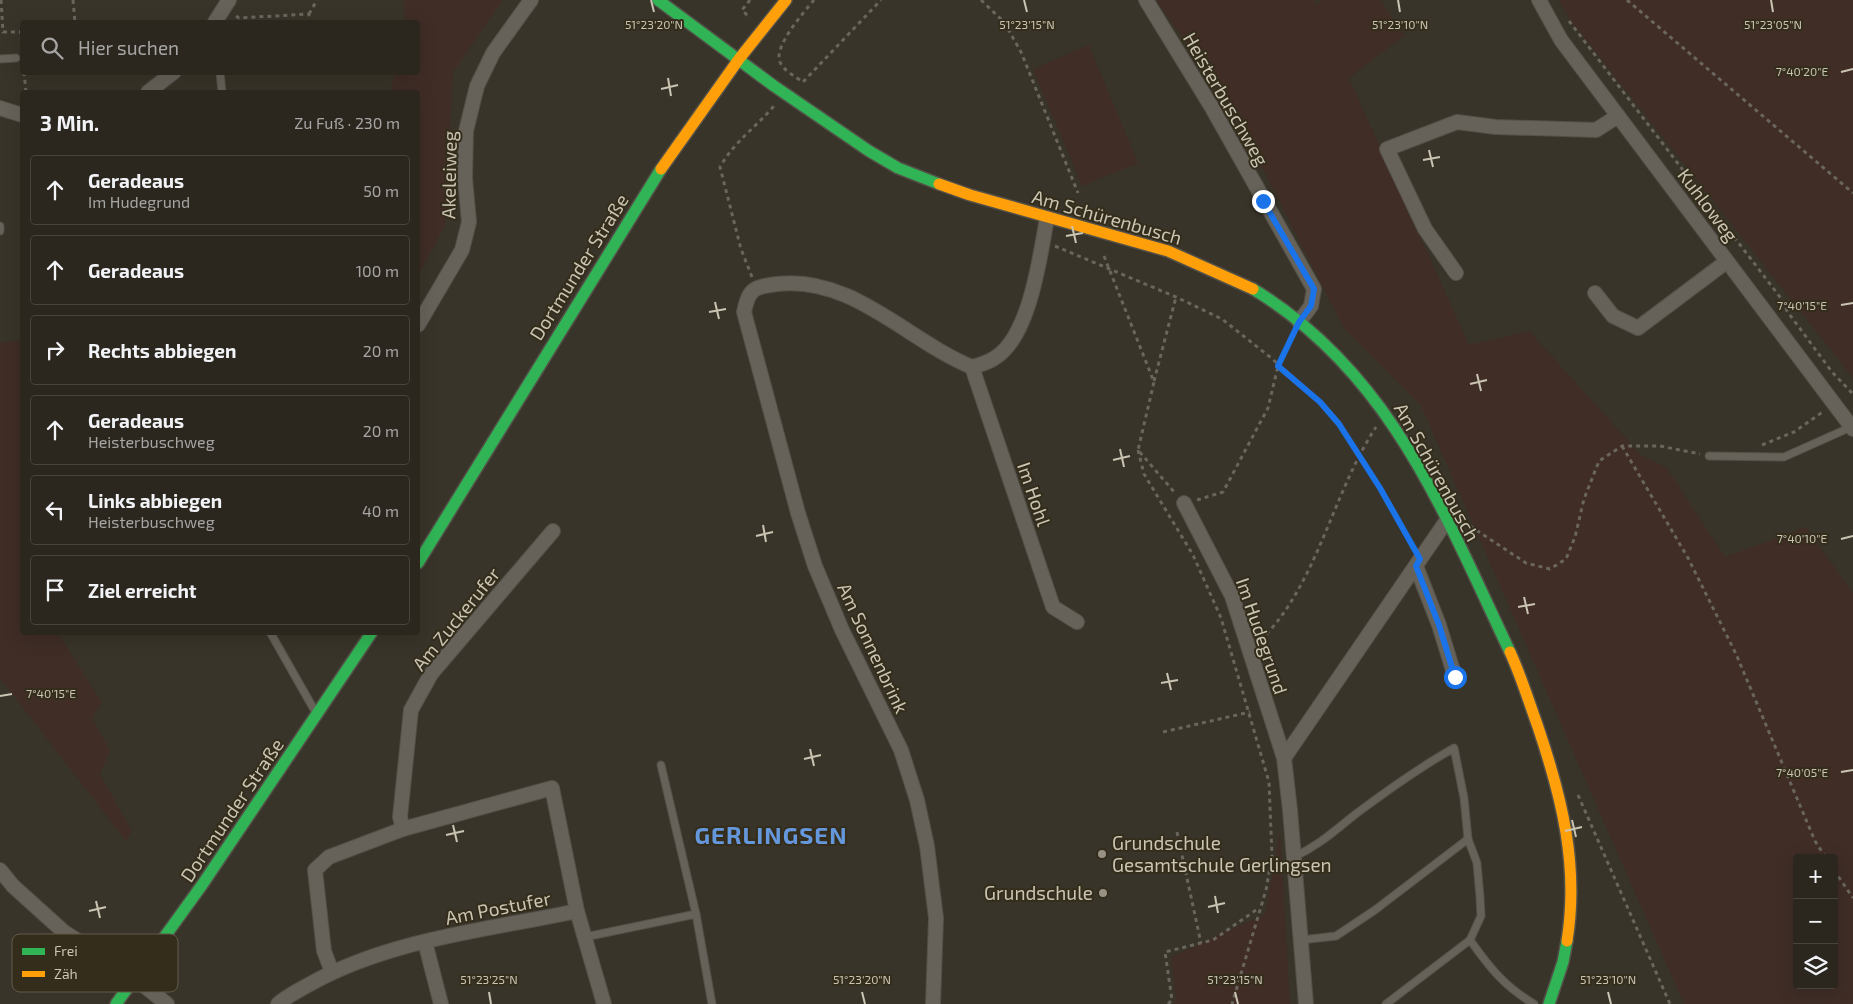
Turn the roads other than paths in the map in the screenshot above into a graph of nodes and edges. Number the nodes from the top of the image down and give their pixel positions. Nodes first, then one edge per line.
1 (531, 0) edge
2 (658, 0) edge
3 (786, 0) edge
4 (1146, 0) edge
5 (227, 4) edge
6 (1541, 5) edge
7 (216, 20) edge
8 (19, 56) edge
9 (0, 59) edge
10 (739, 59) junction
11 (170, 75) edge
12 (220, 75) edge
13 (151, 90) edge
14 (222, 90) edge
15 (0, 108) edge
16 (20, 114) edge
17 (1618, 116) junction
18 (1047, 218) junction
19 (0, 226) edge
20 (0, 231) edge
21 (1726, 262) junction
22 (1456, 272) dead end
23 (1595, 293) dead end
24 (420, 322) edge
25 (1299, 322) junction
26 (972, 367) junction
27 (1852, 428) edge
28 (1709, 456) road end
29 (1184, 503) road end
30 (1447, 520) junction
31 (553, 531) dead end
32 (420, 560) edge
33 (1418, 563) junction
34 (1077, 622) dead end
35 (272, 635) edge
36 (370, 635) edge
37 (1455, 677) dead end
38 (317, 716) junction
39 (1284, 758) junction
40 (661, 766) dead end
41 (403, 829) junction
42 (1468, 839) junction
43 (1294, 856) junction
44 (0, 870) edge
45 (578, 912) junction
46 (696, 914) junction
47 (67, 934) edge
48 (167, 934) edge
49 (585, 937) junction
50 (1301, 940) junction
51 (1470, 940) junction
52 (425, 942) junction
53 (332, 972) junction
54 (125, 992) edge
55 (152, 992) edge
56 (116, 1004) edge
57 (166, 1004) edge
58 (278, 1004) edge
59 (441, 1004) edge
60 (604, 1004) edge
61 (712, 1004) edge
62 (933, 1004) edge
63 (1306, 1004) edge
64 (1386, 1004) edge
65 (1534, 1004) edge
66 (1549, 1004) edge

1 - 24 street, Akeleiweg
2 - 10 street, Am Schürenbusch
3 - 10 street, Dortmunder Straße
4 - 25 street, Heisterbuschweg
5 - 7 street
6 - 17 street, Kuhloweg
8 - 9 lane
10 - 18 street, Am Schürenbusch
10 - 32 street, Dortmunder Straße
11 - 13 street
12 - 14 lane
15 - 16 street
17 - 21 street, Kuhloweg
17 - 22 street
18 - 25 street, Am Schürenbusch
18 - 26 street
19 - 20 lane
21 - 23 street
21 - 27 street, Kuhloweg
25 - 30 street, Am Schürenbusch
26 - 34 street, Im Hohl
26 - 62 street, Am Sonnenbrink
27 - 28 lane
29 - 39 street, Im Hudegrund
30 - 33 street
30 - 66 street, Am Schürenbusch
31 - 41 street, Am Zuckerufer
33 - 37 street
33 - 39 street
35 - 38 lane
36 - 38 street, Dortmunder Straße
38 - 48 street, Dortmunder Straße
39 - 43 street, Im Hudegrund
40 - 46 lane
41 - 45 street, Am Postufer
41 - 53 street
42 - 43 lane
42 - 50 lane
42 - 51 lane
43 - 50 street, Im Hudegrund
44 - 47 street
45 - 49 street, Am Postufer
45 - 52 street, Am Postufer
46 - 49 lane
46 - 61 lane
49 - 60 street, Am Postufer
50 - 63 street, Im Hudegrund
51 - 64 lane
51 - 65 lane
52 - 53 street, Am Postufer
52 - 59 street, Am Postufer
53 - 58 street, Am Postufer
54 - 56 street, Dortmunder Straße
55 - 57 street

